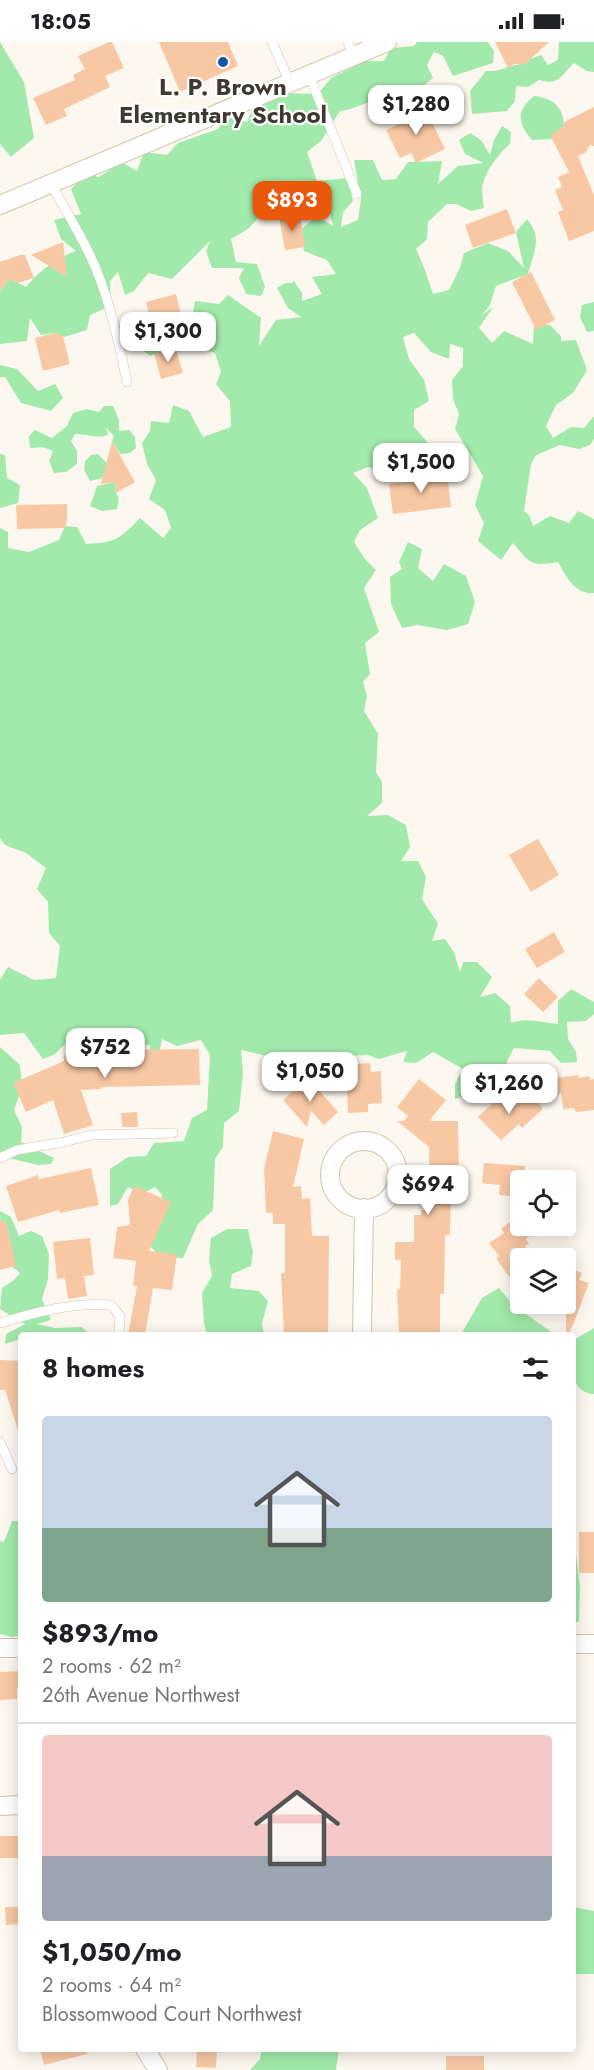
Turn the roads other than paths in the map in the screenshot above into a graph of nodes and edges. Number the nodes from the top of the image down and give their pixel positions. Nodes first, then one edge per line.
1 (272, 42) edge
2 (387, 42) edge
3 (351, 49) edge
4 (309, 75) junction
5 (290, 83) junction
6 (51, 184) junction
7 (357, 194) dead end
8 (0, 205) edge
9 (128, 382) dead end
10 (173, 1133) dead end
11 (0, 1158) edge
12 (364, 1208) dead end
13 (0, 1323) edge
14 (119, 1332) edge
15 (362, 1332) edge
16 (0, 1442) edge
17 (12, 1469) dead end
18 (576, 1644) edge
19 (594, 1644) edge
20 (0, 1648) edge
21 (18, 1648) edge
22 (18, 1805) edge
23 (0, 1806) edge
24 (147, 2052) edge
25 (158, 2070) edge

1 - 5 lane
2 - 3 street
3 - 4 street
4 - 5 street
4 - 7 lane
5 - 6 street
6 - 8 street
6 - 9 lane
10 - 11 lane
12 - 15 street
13 - 14 lane
16 - 17 lane
18 - 19 street
20 - 21 street
22 - 23 street
24 - 25 street

